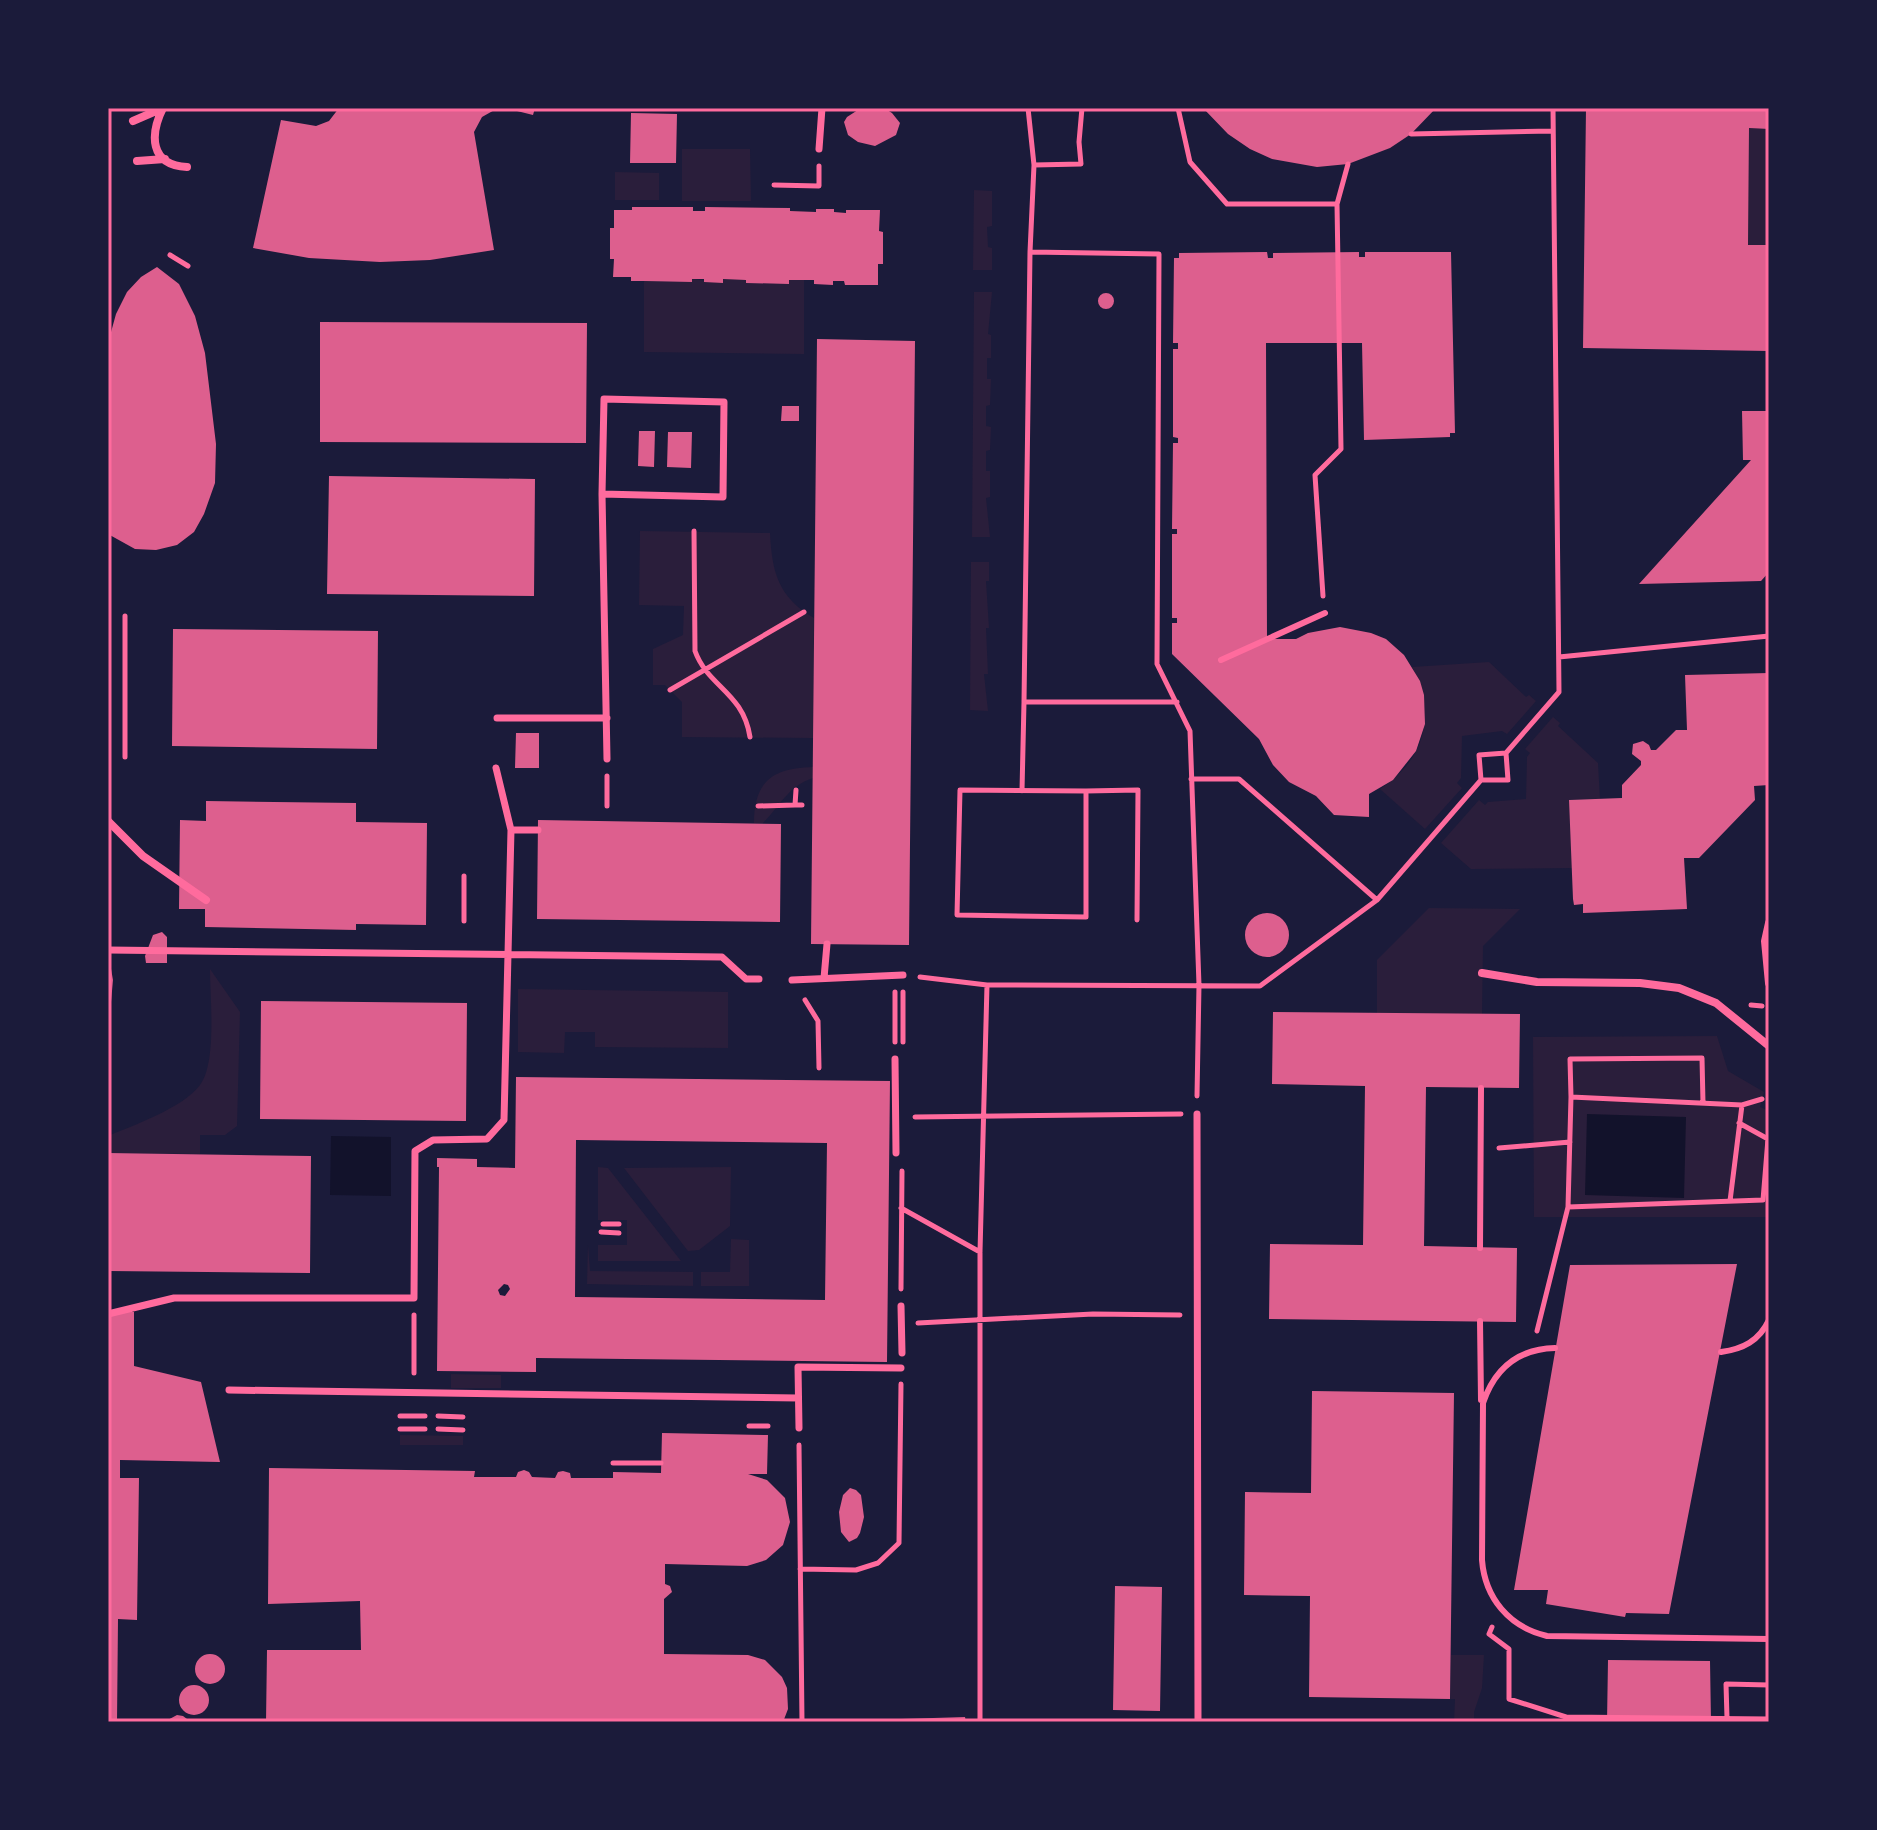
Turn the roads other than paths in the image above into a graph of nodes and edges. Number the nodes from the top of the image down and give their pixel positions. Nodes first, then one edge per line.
1 (163, 108) edge
2 (822, 108) edge
3 (133, 121) dead end
4 (819, 149) road end
5 (165, 159) junction
6 (137, 161) dead end
7 (187, 167) dead end
8 (602, 494) junction
9 (1325, 613) road end
10 (1221, 660) dead end
11 (497, 718) dead end
12 (607, 718) junction
13 (607, 759) road end
14 (496, 768) dead end
15 (108, 821) edge
16 (511, 830) junction
17 (538, 830) dead end
18 (206, 900) dead end
19 (1769, 923) edge
20 (827, 944) dead end
21 (108, 950) edge
22 (510, 954) junction
23 (1482, 973) dead end
24 (899, 975) road end
25 (824, 978) junction
26 (759, 979) dead end
27 (792, 980) road end
28 (1769, 983) edge
29 (1769, 1046) edge
30 (895, 1059) road end
31 (1481, 1088) dead end
32 (1197, 1114) road end
33 (896, 1153) dead end
34 (1480, 1248) dead end
35 (899, 1306) dead end
36 (108, 1314) edge
37 (1769, 1320) edge
38 (1480, 1321) dead end
39 (1555, 1348) dead end
40 (1721, 1352) dead end
41 (902, 1353) dead end
42 (901, 1368) road end
43 (229, 1390) dead end
44 (798, 1398) junction
45 (1481, 1416) junction
46 (799, 1428) dead end
47 (1769, 1639) edge
48 (1198, 1722) edge

1 - 3 street
1 - 5 street
2 - 4 street
5 - 6 street
5 - 7 street
8 - 8 street
8 - 12 street
9 - 10 lane
11 - 12 street
12 - 13 street
14 - 16 street
15 - 18 street
16 - 17 street
16 - 22 street
19 - 28 street
20 - 25 street
21 - 22 street
22 - 26 street
22 - 36 street
23 - 29 street
24 - 25 street
25 - 27 street
30 - 33 street
31 - 34 lane
32 - 48 street
35 - 41 street
37 - 40 lane
38 - 45 lane
39 - 45 lane
42 - 44 street
43 - 44 street
44 - 46 street
45 - 47 lane

